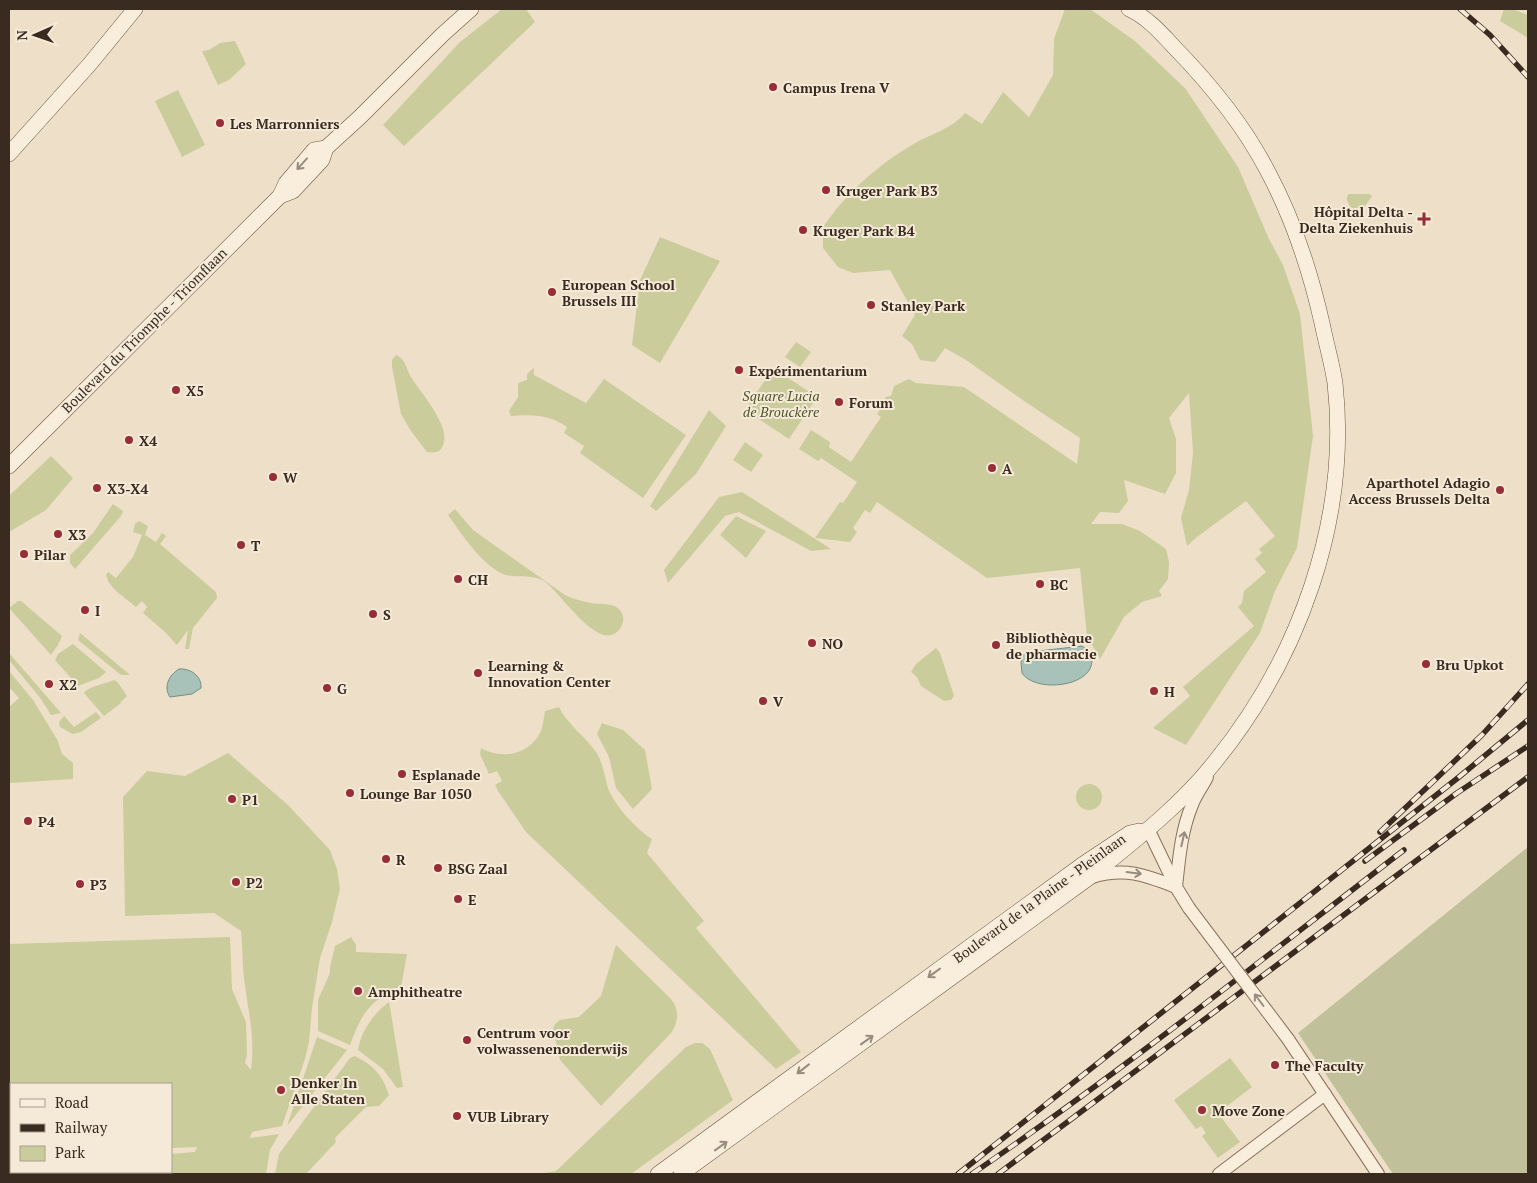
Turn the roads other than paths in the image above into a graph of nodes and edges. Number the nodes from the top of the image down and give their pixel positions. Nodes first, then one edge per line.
1 (135, 9) edge
2 (471, 9) edge
3 (1136, 10) edge
4 (9, 154) edge
5 (9, 466) edge
6 (1214, 764) junction
7 (1148, 830) junction
8 (1090, 877) junction
9 (1176, 887) junction
10 (1325, 1094) junction
11 (658, 1174) edge
12 (682, 1174) edge
13 (1219, 1174) edge
14 (1378, 1174) edge

1 - 4 main road
2 - 5 main road, Boulevard du Triomphe - Triomflaan
3 - 6 main road
6 - 7 main road
9 -> 6 street
7 - 8 main road, Boulevard de la Plaine - Pleinlaan
7 - 9 street
7 -> 11 main road, Boulevard de la Plaine - Pleinlaan
8 -> 9 street
12 -> 8 main road, Boulevard de la Plaine - Pleinlaan
10 -> 9 street, bridge
10 - 13 street
10 - 14 street

